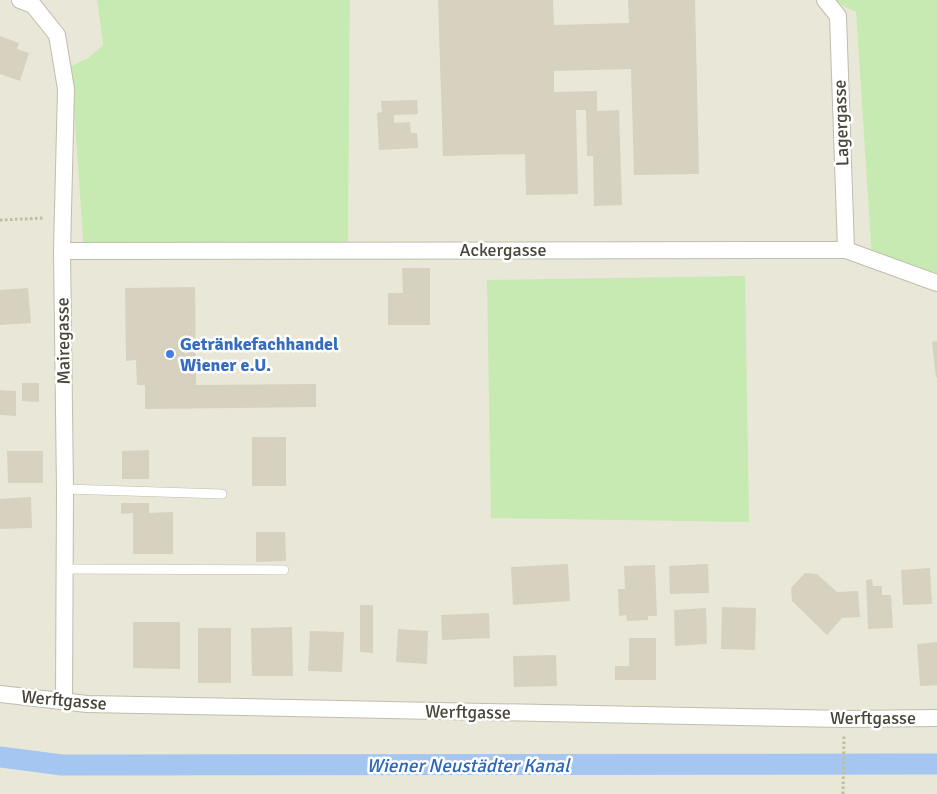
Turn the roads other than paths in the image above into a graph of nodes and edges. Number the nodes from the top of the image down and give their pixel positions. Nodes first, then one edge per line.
1 (20, 0) edge
2 (825, 0) edge
3 (846, 250) junction
4 (62, 251) junction
5 (937, 283) edge
6 (65, 489) junction
7 (222, 494) dead end
8 (64, 569) junction
9 (284, 570) dead end
10 (0, 694) edge
11 (64, 700) junction
12 (937, 718) edge

1 - 4 street, Mairegasse
2 - 3 street, Lagergasse
3 - 4 street, Ackergasse
3 - 5 street, Ackergasse
4 - 6 street, Mairegasse
6 - 7 lane
6 - 8 street, Mairegasse
8 - 9 lane
8 - 11 street, Mairegasse
10 - 11 street, Werftgasse
11 - 12 street, Werftgasse

